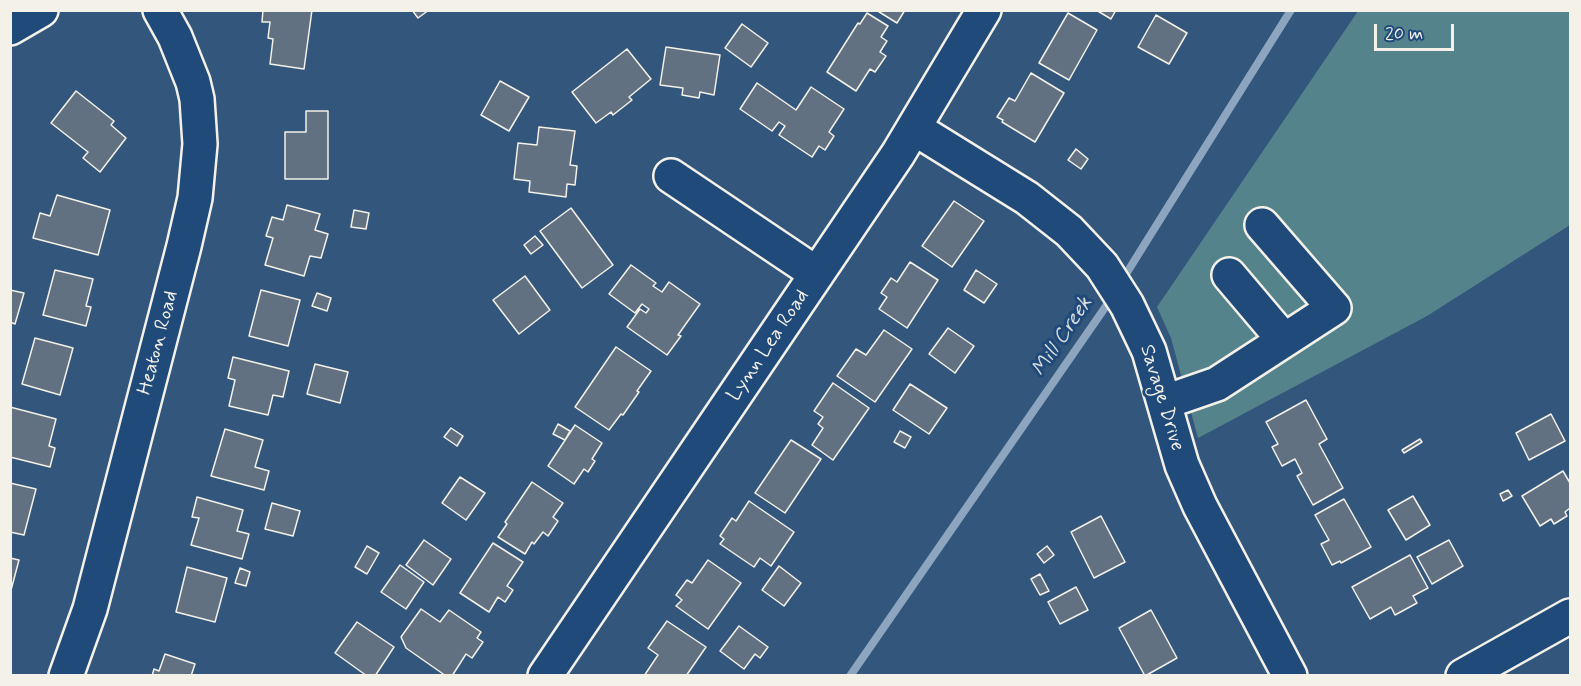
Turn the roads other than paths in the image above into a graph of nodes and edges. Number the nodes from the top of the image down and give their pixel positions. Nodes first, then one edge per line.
1 (41, 10) edge
2 (160, 10) edge
3 (984, 10) edge
4 (10, 28) edge
5 (914, 128) junction
6 (671, 176) dead end
7 (1262, 225) dead end
8 (817, 274) junction
9 (1229, 275) dead end
10 (1284, 340) junction
11 (1165, 402) junction
12 (1570, 616) edge
13 (66, 675) edge
14 (545, 675) edge
15 (1290, 675) edge
16 (1463, 675) edge

1 - 4 street
2 - 13 street, Heaton Road
3 - 5 street, Lynn Lea Road
5 - 8 street, Lynn Lea Road
5 - 11 street, Savage Drive
6 - 8 street
7 - 10 street
8 - 14 street, Lynn Lea Road
9 - 10 street
10 - 11 street
11 - 15 street, Savage Drive
12 - 16 street

